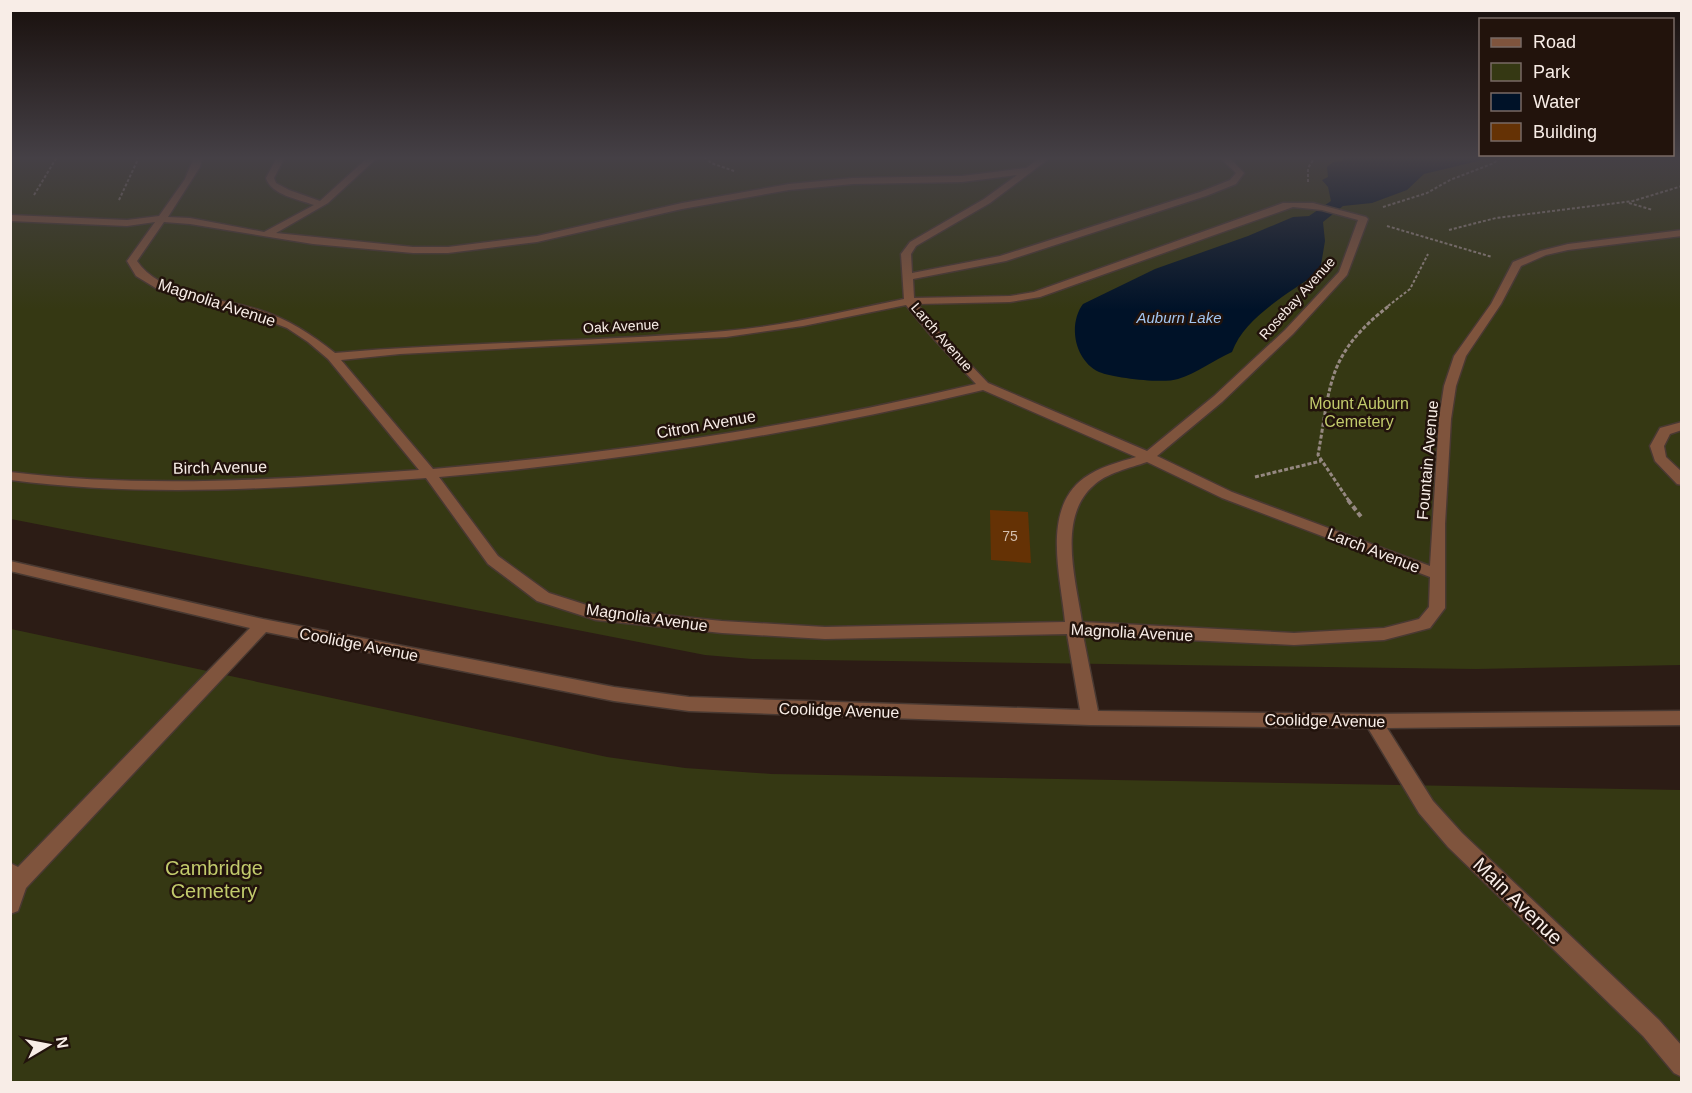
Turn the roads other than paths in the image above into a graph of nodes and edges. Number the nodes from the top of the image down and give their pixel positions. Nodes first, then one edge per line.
1 (168, 208) edge
2 (313, 208) edge
3 (673, 208) edge
4 (975, 208) edge
5 (1160, 208) edge
6 (1273, 208) edge
7 (1326, 208) edge
8 (15, 218) edge
9 (160, 219) junction
10 (1682, 233) edge
11 (265, 235) junction
12 (907, 277) junction
13 (909, 301) junction
14 (332, 357) junction
15 (984, 386) junction
16 (1682, 426) edge
17 (1148, 457) junction
18 (430, 474) junction
19 (10, 476) edge
20 (1682, 481) edge
21 (10, 566) edge
22 (1436, 574) junction
23 (1424, 624) joint
24 (263, 625) junction
25 (1074, 628) junction
26 (1089, 718) junction
27 (1682, 718) edge
28 (1373, 721) junction
29 (13, 881) edge
30 (10, 904) edge
31 (1682, 1065) edge

1 - 9 street, Magnolia Avenue
2 - 11 street
3 - 11 street
4 - 12 street, Larch Avenue
5 - 12 street
6 - 13 street, Rosebay Avenue
7 - 17 street, Rosebay Avenue
8 - 9 street
9 - 11 street
9 - 14 street, Magnolia Avenue
10 - 22 street, Fountain Avenue
12 - 13 street, Larch Avenue
13 - 14 street, Oak Avenue
13 - 15 street, Larch Avenue
14 - 18 street, Magnolia Avenue
15 - 17 street, Larch Avenue
15 - 18 street, Citron Avenue
16 - 20 street
17 - 22 street, Larch Avenue
17 - 25 street
18 - 19 street, Birch Avenue
18 - 25 street, Magnolia Avenue
21 - 24 street, Coolidge Avenue
22 - 23 street, Fountain Avenue
23 - 25 street, Magnolia Avenue
24 - 26 street, Coolidge Avenue
24 - 29 street
25 - 26 street
26 - 28 street, Coolidge Avenue
27 - 28 street, Coolidge Avenue
28 - 31 street, Main Avenue
29 - 30 street

